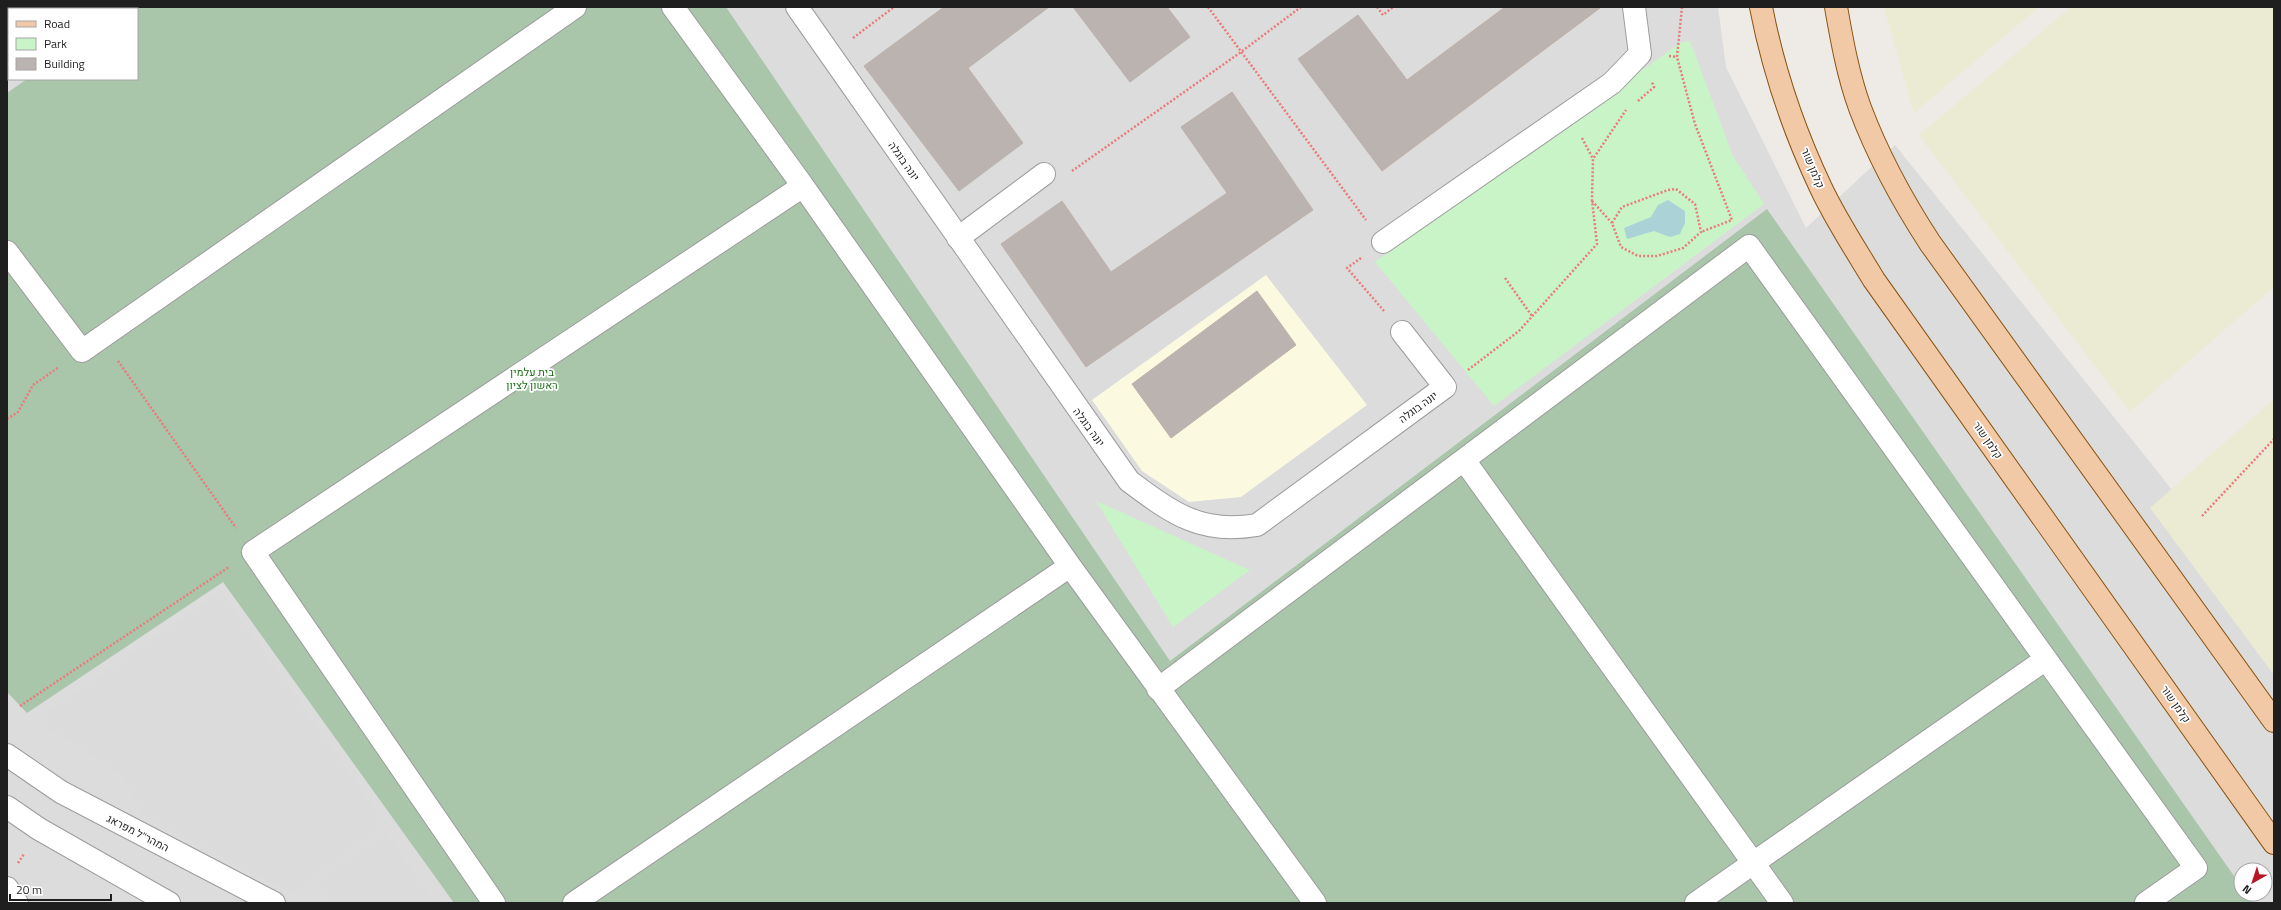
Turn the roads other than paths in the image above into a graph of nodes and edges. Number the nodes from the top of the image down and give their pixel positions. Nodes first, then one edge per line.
1 (575, 7) edge
2 (673, 7) edge
3 (797, 7) edge
4 (1634, 7) edge
5 (1761, 7) edge
6 (1836, 7) edge
7 (1044, 174) dead end
8 (803, 186) junction
9 (958, 238) junction
10 (1383, 242) road end
11 (7, 252) edge
12 (1402, 332) road end
13 (1464, 460) junction
14 (1070, 566) junction
15 (2046, 660) junction
16 (1158, 689) junction
17 (2274, 721) edge
18 (7, 755) edge
19 (7, 807) edge
20 (2274, 843) edge
21 (1753, 863) junction
22 (7, 888) edge
23 (17, 903) edge
24 (169, 903) edge
25 (274, 903) edge
26 (494, 903) edge
27 (574, 903) edge
28 (1315, 903) edge
29 (1696, 903) edge
30 (1782, 903) edge
31 (2146, 903) edge

1 - 11 street
2 - 8 street
3 - 9 street, יונה בוגלה
4 - 10 street
5 - 20 main road, קלמן שור
6 - 17 main road
7 - 9 street
8 - 14 street
8 - 26 street
9 - 12 street, יונה בוגלה
13 - 15 street
13 - 16 street
13 - 21 street
14 - 16 street
14 - 27 street
15 - 21 street
15 - 31 street
16 - 28 street
18 - 25 street, המהר"ל מפראג
19 - 24 street
21 - 29 street
21 - 30 street
22 - 23 street

